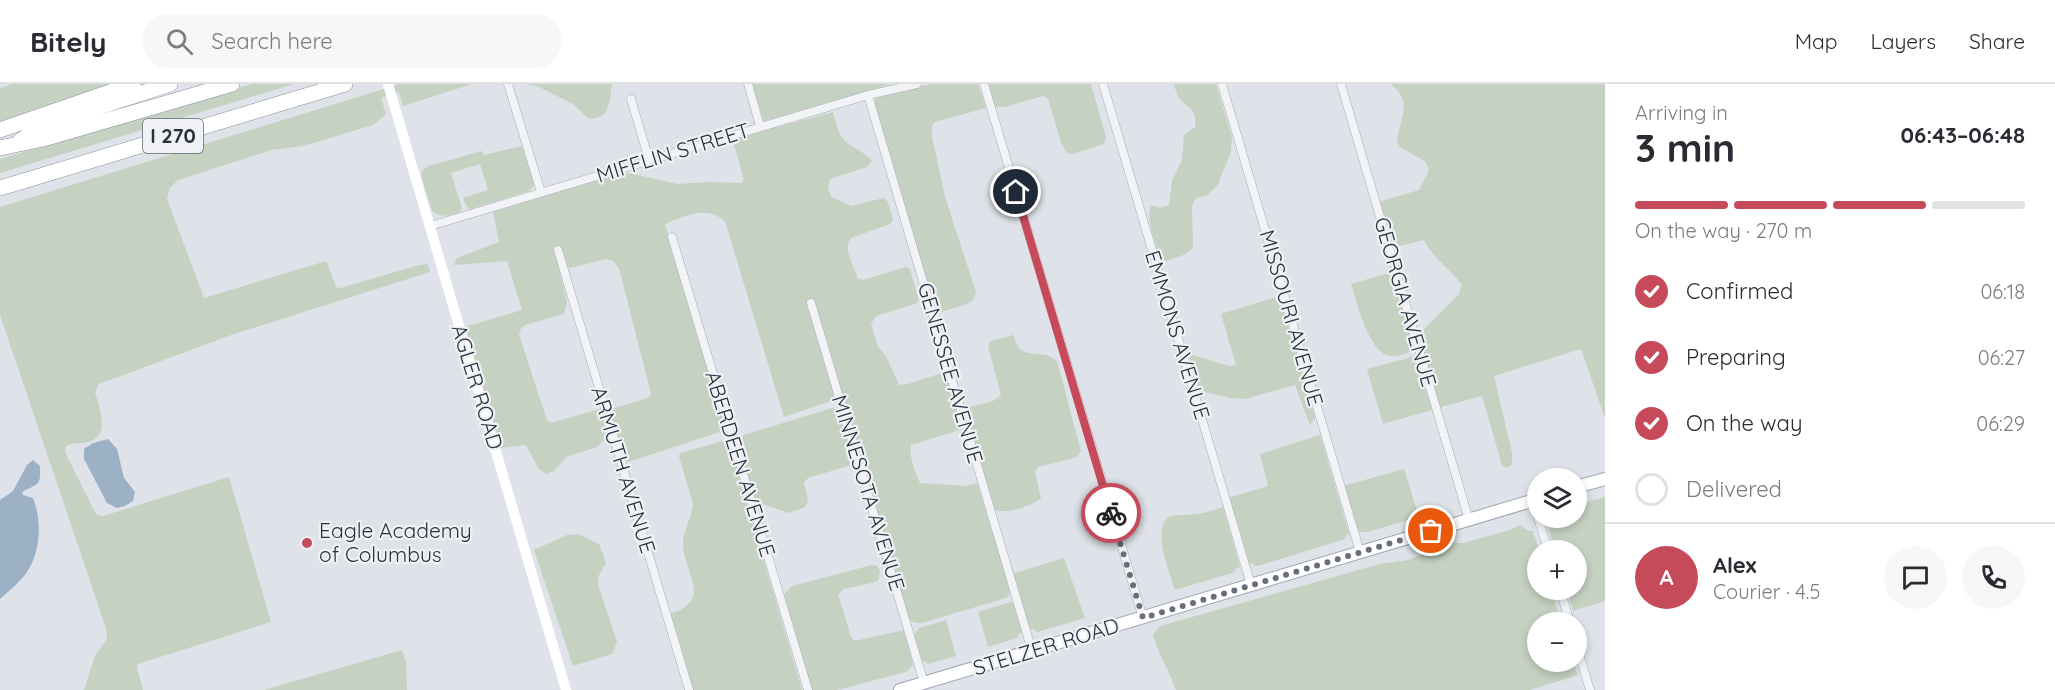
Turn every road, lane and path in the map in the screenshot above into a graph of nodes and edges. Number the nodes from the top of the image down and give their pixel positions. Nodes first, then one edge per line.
1 (133, 84) edge
2 (170, 84) edge
3 (345, 84) edge
4 (388, 84) edge
5 (508, 84) edge
6 (748, 84) edge
7 (917, 84) edge
8 (984, 84) edge
9 (1103, 84) edge
10 (1222, 84) edge
11 (1341, 84) edge
12 (224, 85) edge
13 (868, 95) junction
14 (631, 99) dead end
15 (760, 126) junction
16 (0, 130) edge
17 (7, 146) edge
18 (649, 160) junction
19 (0, 188) edge
20 (541, 192) junction
21 (430, 226) junction
22 (672, 237) dead end
23 (558, 250) dead end
24 (811, 303) dead end
25 (1605, 479) edge
26 (1587, 485) edge
27 (1527, 502) edge
28 (1469, 520) junction
29 (1360, 552) junction
30 (1251, 585) junction
31 (1143, 618) junction
32 (1032, 651) junction
33 (1585, 672) edge
34 (924, 683) junction
35 (566, 690) edge
36 (688, 690) edge
37 (808, 690) edge
38 (900, 690) edge
39 (1590, 690) edge

1 - 16 highway
2 - 17 highway
3 - 19 highway, I 270
4 - 21 main road, AGLER ROAD
5 - 20 street
6 - 15 street
7 - 13 street, MIFFLIN STREET
8 - 31 street
9 - 30 street, EMMONS AVENUE
10 - 29 street, MISSOURI AVENUE
11 - 28 street, GEORGIA AVENUE
12 - 17 highway, I 270
13 - 15 street, MIFFLIN STREET
13 - 32 street, GENESSEE AVENUE
14 - 18 street
15 - 18 street, MIFFLIN STREET
18 - 20 street, MIFFLIN STREET
20 - 21 street, MIFFLIN STREET
21 - 35 main road, AGLER ROAD
22 - 37 street, ABERDEEN AVENUE
23 - 36 street, ARMUTH AVENUE
24 - 34 street, MINNESOTA AVENUE
25 - 26 main road
27 - 28 main road, STELZER ROAD
28 - 29 main road, STELZER ROAD
29 - 30 main road, STELZER ROAD
30 - 31 main road, STELZER ROAD
31 - 32 main road, STELZER ROAD
32 - 34 main road, STELZER ROAD
33 - 39 street
34 - 38 main road, STELZER ROAD

